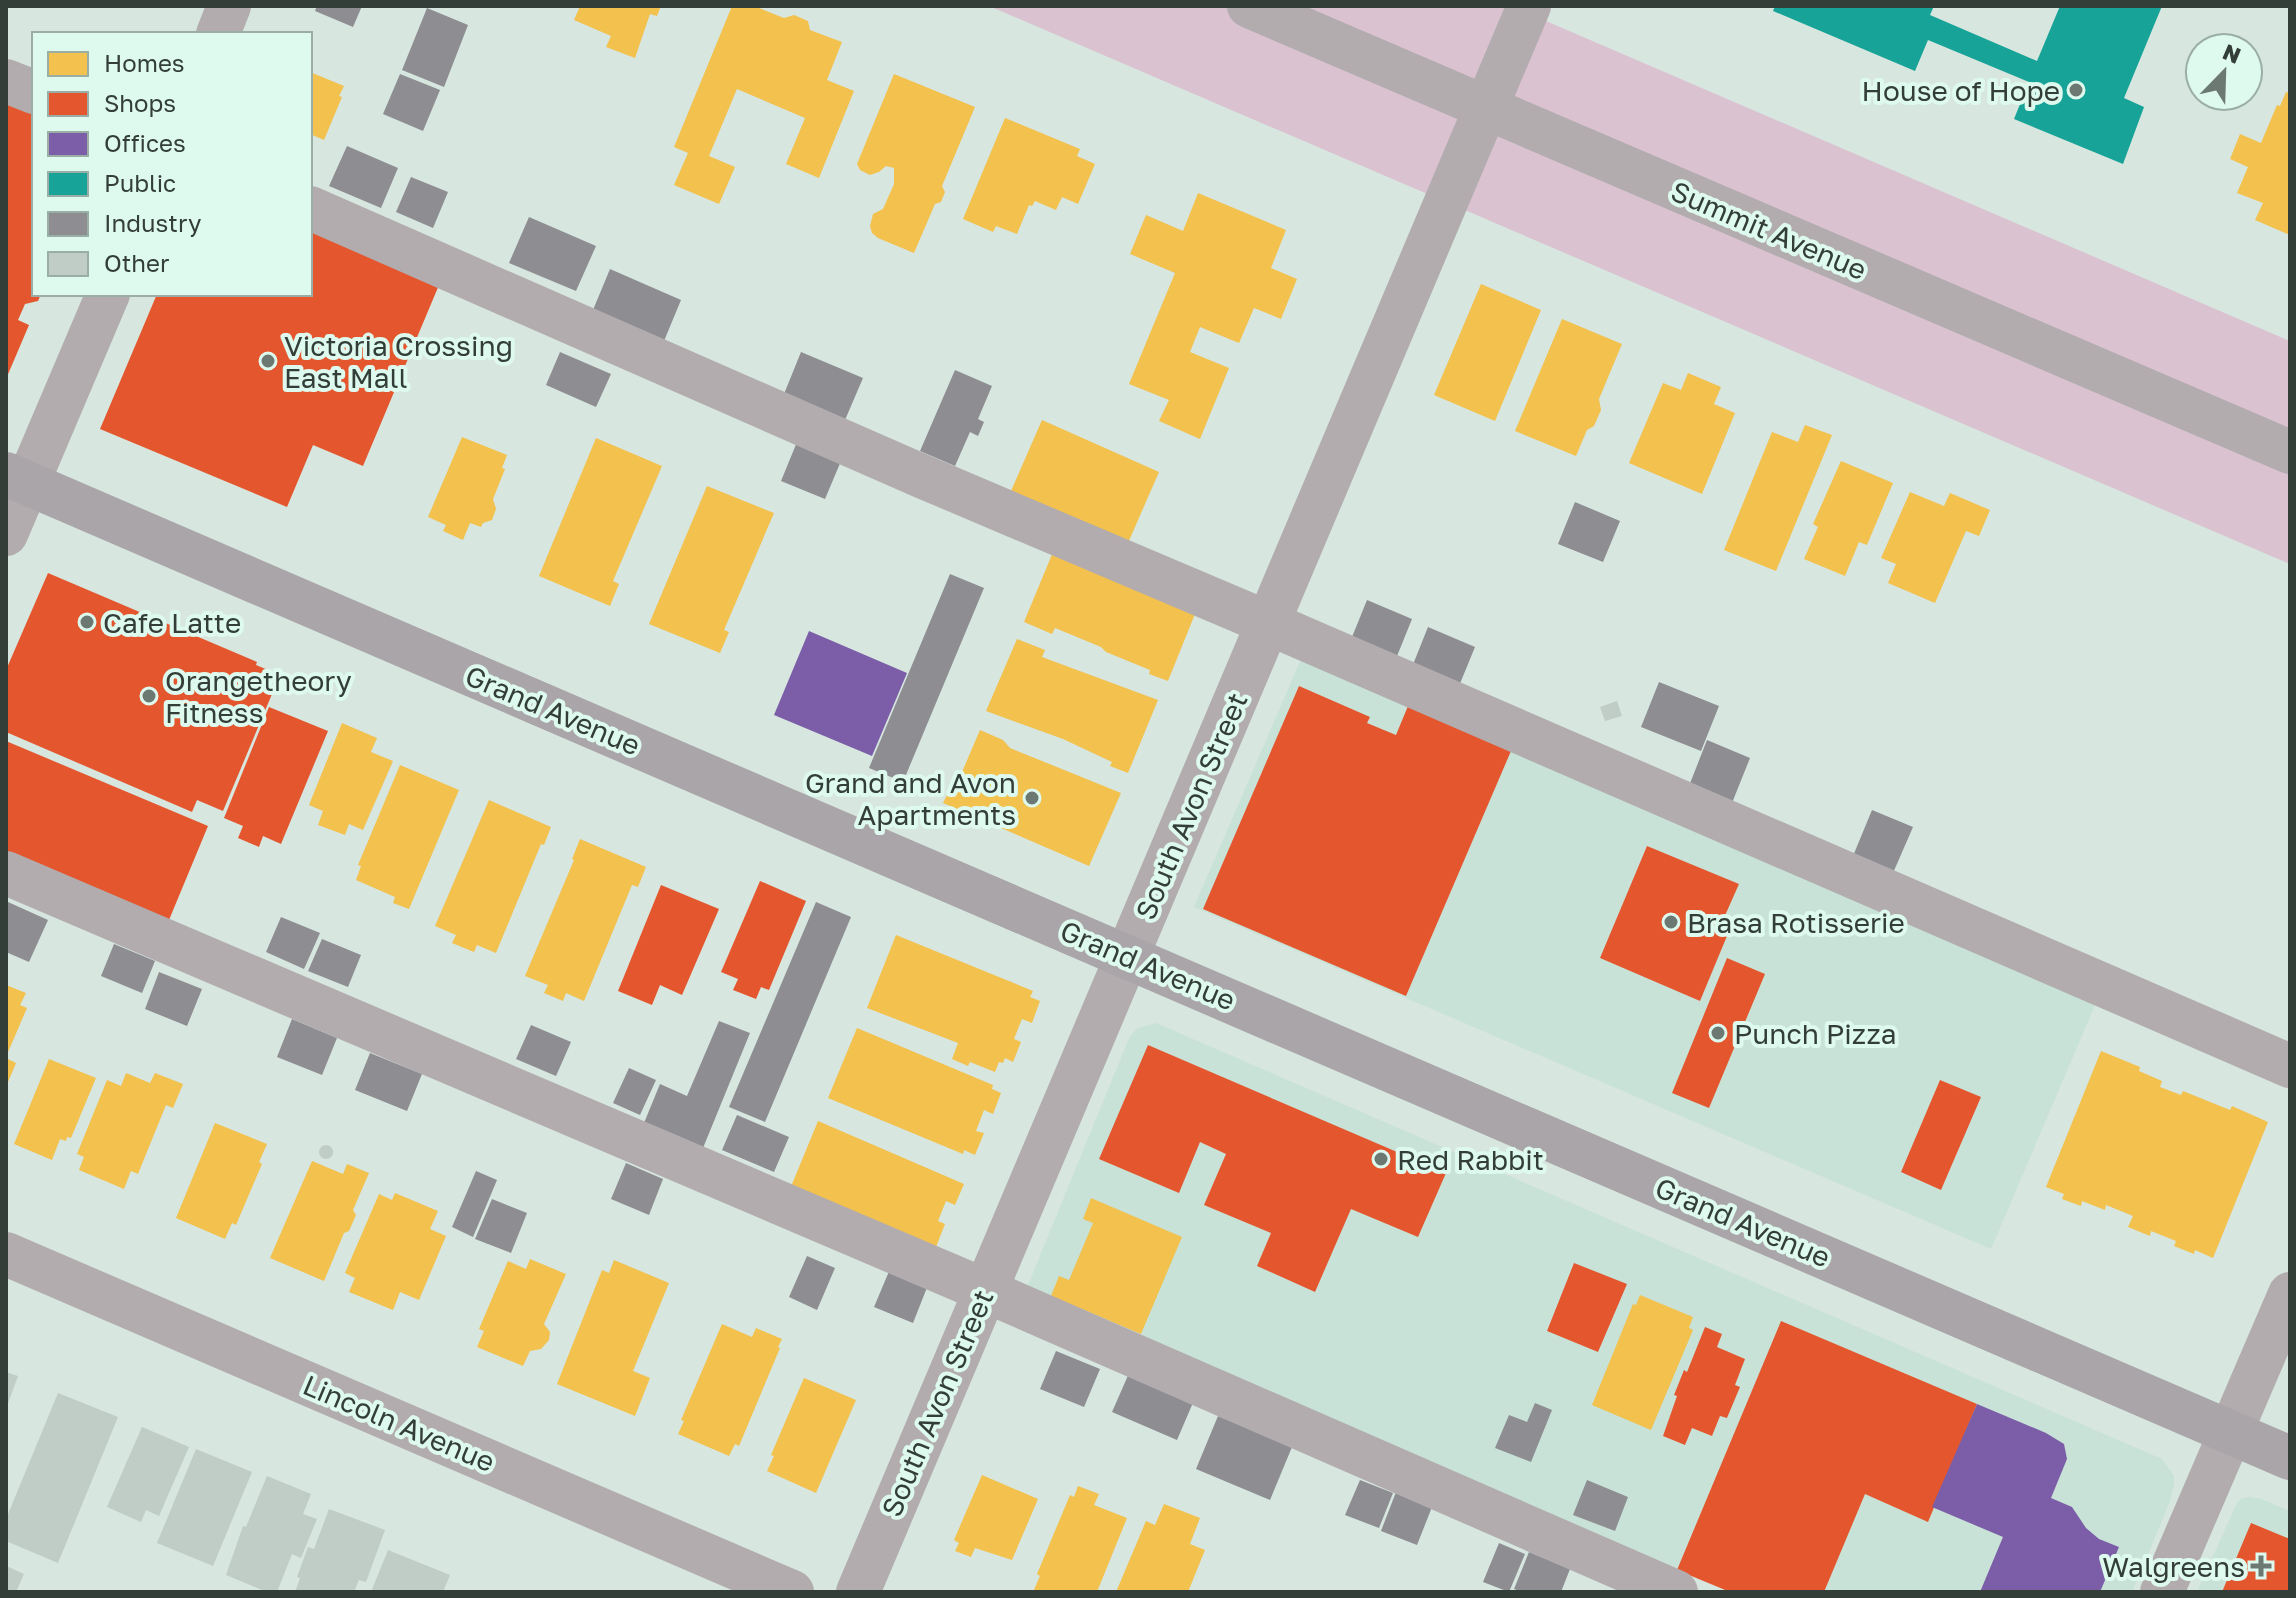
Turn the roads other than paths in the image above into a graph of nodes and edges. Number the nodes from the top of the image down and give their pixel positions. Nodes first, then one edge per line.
1 (229, 6) edge
2 (1249, 6) edge
3 (1529, 6) edge
4 (219, 32) edge
5 (6, 81) edge
6 (32, 91) edge
7 (1486, 109) junction
8 (312, 209) edge
9 (107, 296) edge
10 (2290, 452) edge
11 (17, 479) edge
12 (6, 534) edge
13 (1268, 623) junction
14 (6, 873) edge
15 (1127, 956) junction
16 (2290, 1066) edge
17 (6, 1254) edge
18 (984, 1290) junction
19 (2290, 1294) edge
20 (2229, 1432) junction
21 (2290, 1458) edge
22 (792, 1592) edge
23 (858, 1592) edge
24 (1676, 1592) edge
25 (2162, 1592) edge

1 - 4 street
2 - 7 street, Summit Avenue
3 - 7 street, South Avon Street
5 - 6 street
7 - 10 street, Summit Avenue
7 - 13 street, South Avon Street
8 - 13 street
9 - 11 street
11 - 12 street
11 - 15 main road, Grand Avenue
13 - 15 street, South Avon Street
13 - 16 street
14 - 18 street
15 - 18 street, South Avon Street
15 - 20 main road, Grand Avenue
17 - 22 street, Lincoln Avenue
18 - 23 street, South Avon Street
18 - 24 street
19 - 20 street
20 - 21 main road, Grand Avenue
20 - 25 street

